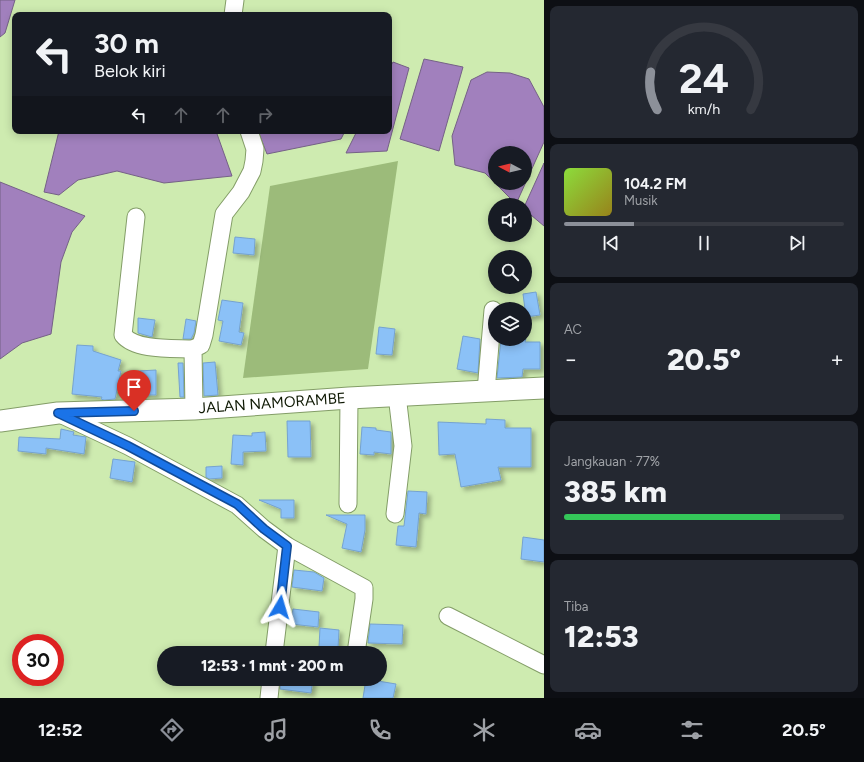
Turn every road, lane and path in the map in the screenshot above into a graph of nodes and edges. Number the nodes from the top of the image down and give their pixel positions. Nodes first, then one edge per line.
1 (235, 0) edge
2 (233, 12) edge
3 (250, 134) edge
4 (136, 217) dead end
5 (490, 346) edge
6 (194, 349) junction
7 (544, 388) edge
8 (486, 391) junction
9 (397, 395) junction
10 (349, 398) junction
11 (194, 408) junction
12 (58, 413) junction
13 (0, 421) edge
14 (348, 504) dead end
15 (395, 514) dead end
16 (287, 546) junction
17 (448, 616) dead end
18 (275, 646) edge
19 (357, 646) edge
20 (544, 665) edge
21 (270, 686) edge
22 (269, 698) edge

1 - 2 street
3 - 6 street
4 - 6 street
5 - 8 street
6 - 11 street
7 - 8 main road, JALAN NAMORAMBE
8 - 9 main road, JALAN NAMORAMBE
9 - 10 main road, JALAN NAMORAMBE
9 - 15 street
10 - 11 main road, JALAN NAMORAMBE
10 - 14 street
11 - 12 main road, JALAN NAMORAMBE
12 - 13 main road, JALAN NAMORAMBE
12 - 16 street
16 - 18 street
16 - 19 street
17 - 20 street
21 - 22 street

